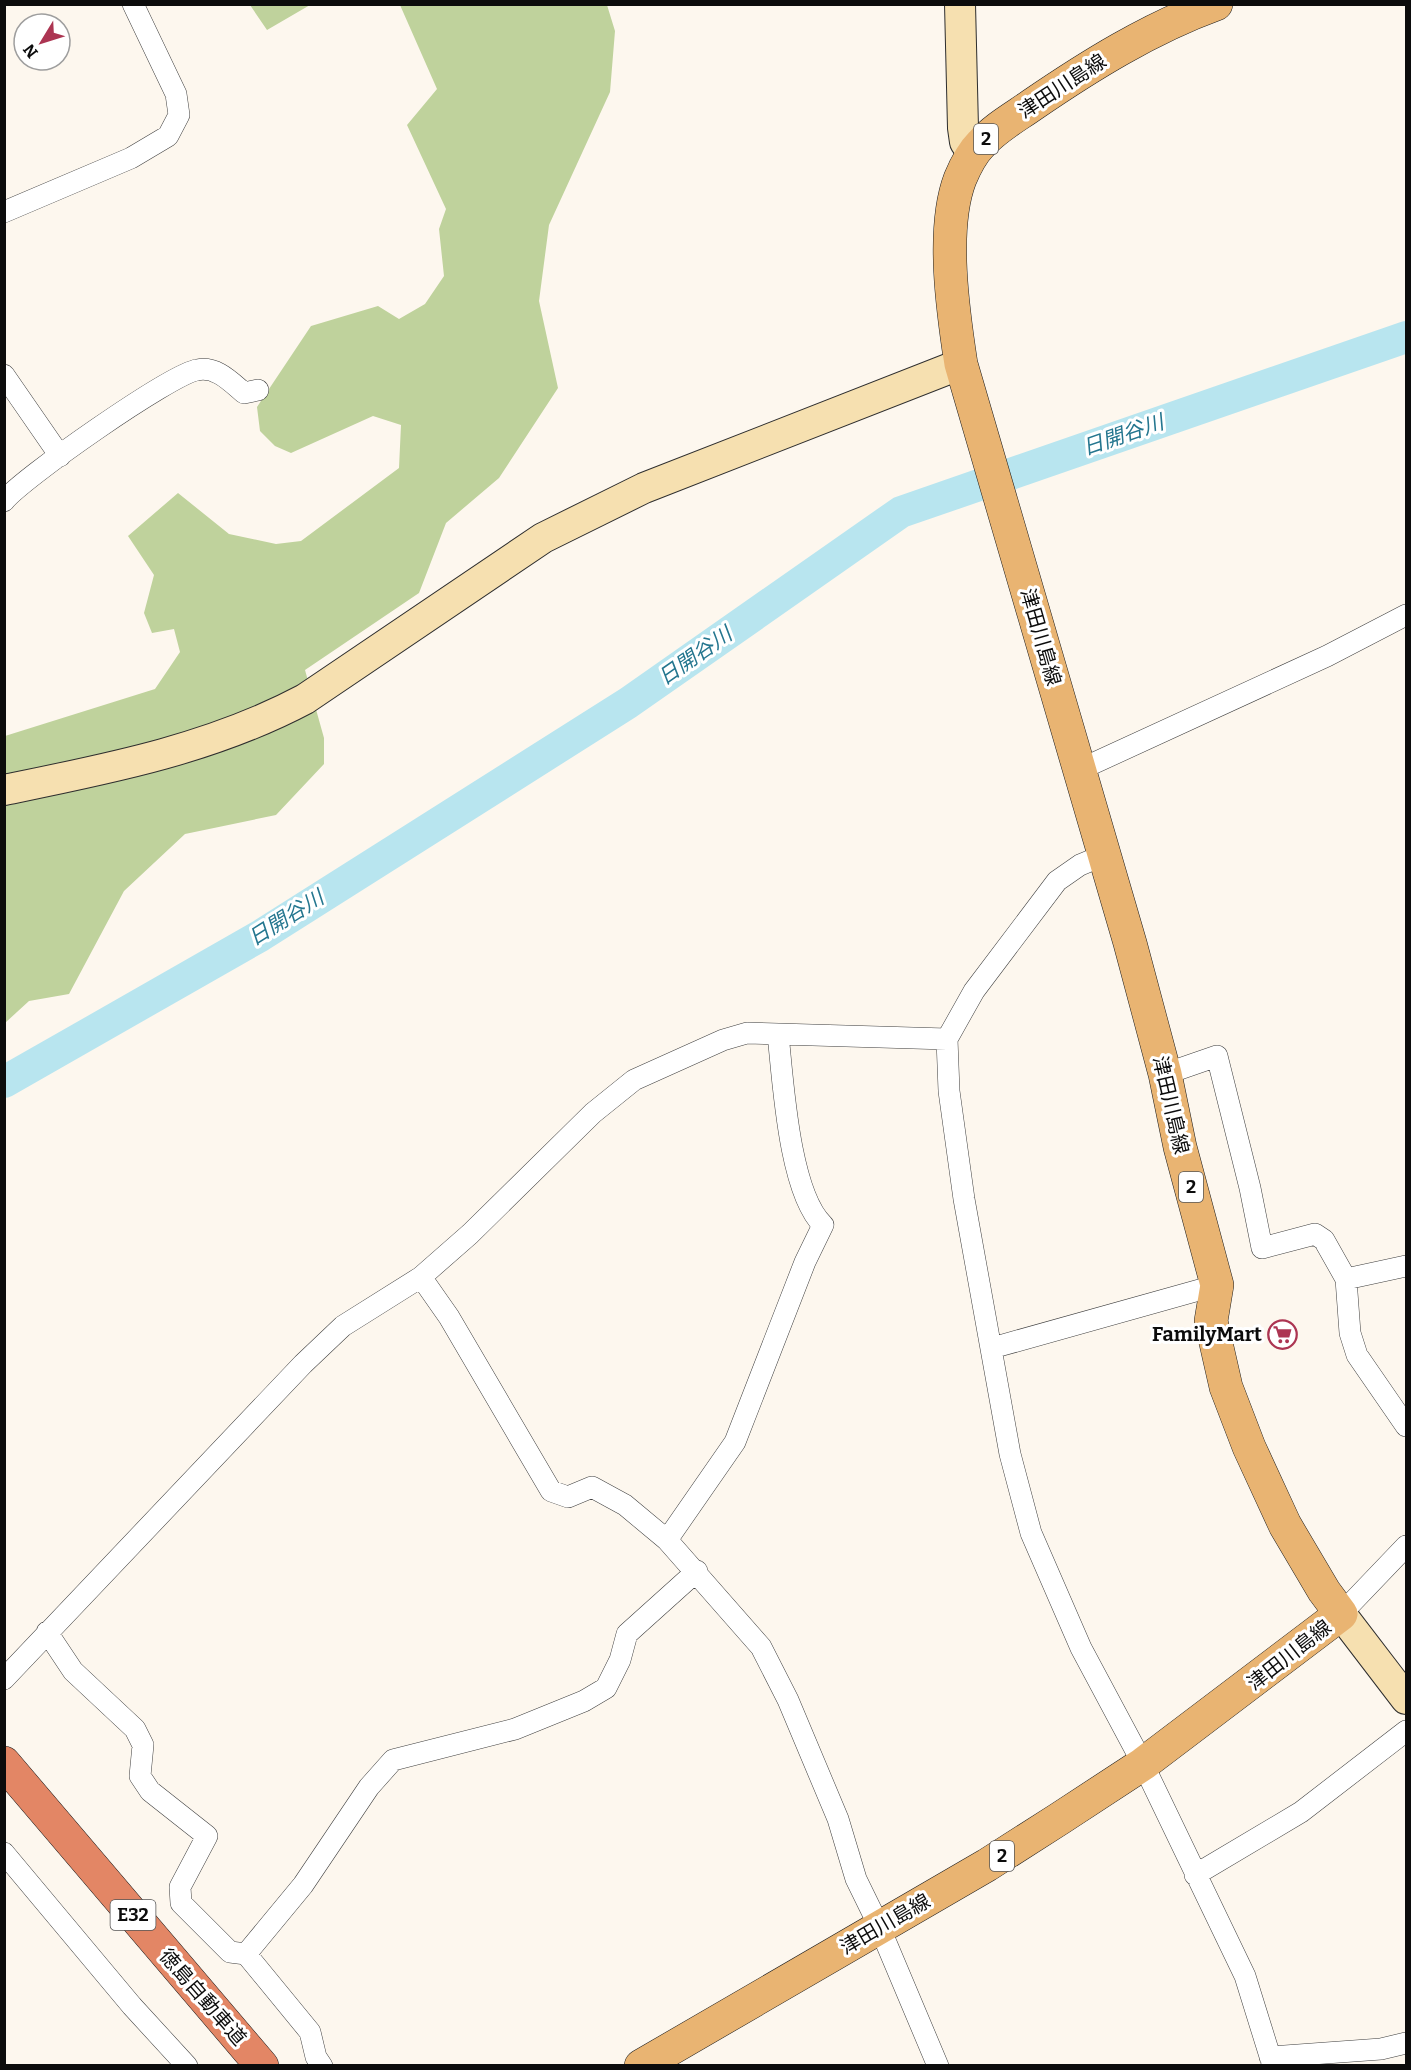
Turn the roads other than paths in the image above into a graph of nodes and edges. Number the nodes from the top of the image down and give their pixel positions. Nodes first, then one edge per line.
1 (133, 4) edge
2 (960, 4) edge
3 (1216, 4) edge
4 (973, 154) junction
5 (4, 212) edge
6 (4, 375) edge
7 (966, 380) junction
8 (258, 390) dead end
9 (60, 456) junction
10 (4, 501) edge
11 (1407, 615) edge
12 (1075, 756) junction
13 (4, 790) edge
14 (1104, 855) junction
15 (778, 1034) junction
16 (946, 1040) junction
17 (1165, 1074) junction
18 (1407, 1266) edge
19 (421, 1277) junction
20 (1346, 1279) junction
21 (1217, 1285) junction
22 (992, 1348) junction
23 (1407, 1426) edge
24 (667, 1540) junction
25 (1407, 1546) edge
26 (697, 1571) junction
27 (1341, 1614) junction
28 (47, 1632) junction
29 (4, 1679) edge
30 (1407, 1699) edge
31 (1407, 1731) edge
32 (4, 1763) edge
33 (1143, 1764) junction
34 (4, 1852) edge
35 (1195, 1875) junction
36 (879, 1926) junction
37 (246, 1954) junction
38 (1407, 2043) edge
39 (1271, 2061) edge
40 (186, 2066) edge
41 (262, 2066) edge
42 (322, 2066) edge
43 (641, 2066) edge
44 (938, 2066) edge

1 - 5 street
2 - 4 street
3 - 4 main road, 津田川島線 / 2
4 - 7 main road, 津田川島線 / 2
6 - 9 street
7 - 12 main road, 津田川島線 / 2
7 - 13 street
8 - 9 street
9 - 10 street
11 - 12 street
12 - 14 main road, 津田川島線 / 2
14 - 16 street
14 - 17 main road, 津田川島線 / 2
15 - 16 street
15 - 19 street
15 - 24 street
16 - 22 street
17 - 20 street
17 - 21 main road, 津田川島線 / 2
18 - 20 street
19 - 24 street
19 - 28 street
20 - 23 street
21 - 22 street
21 - 27 main road, 津田川島線 / 2
22 - 33 street
24 - 26 street
25 - 27 street
26 - 36 street
26 - 37 street
27 - 30 street
27 - 33 main road, 津田川島線 / 2
28 - 29 street
28 - 37 street
31 - 35 street
32 - 41 highway, 徳島自動車道 / E32
33 - 35 street
33 - 36 main road, 津田川島線 / 2
34 - 40 street
35 - 39 street
36 - 43 main road, 津田川島線 / 2
36 - 44 street
37 - 42 street
38 - 39 street

